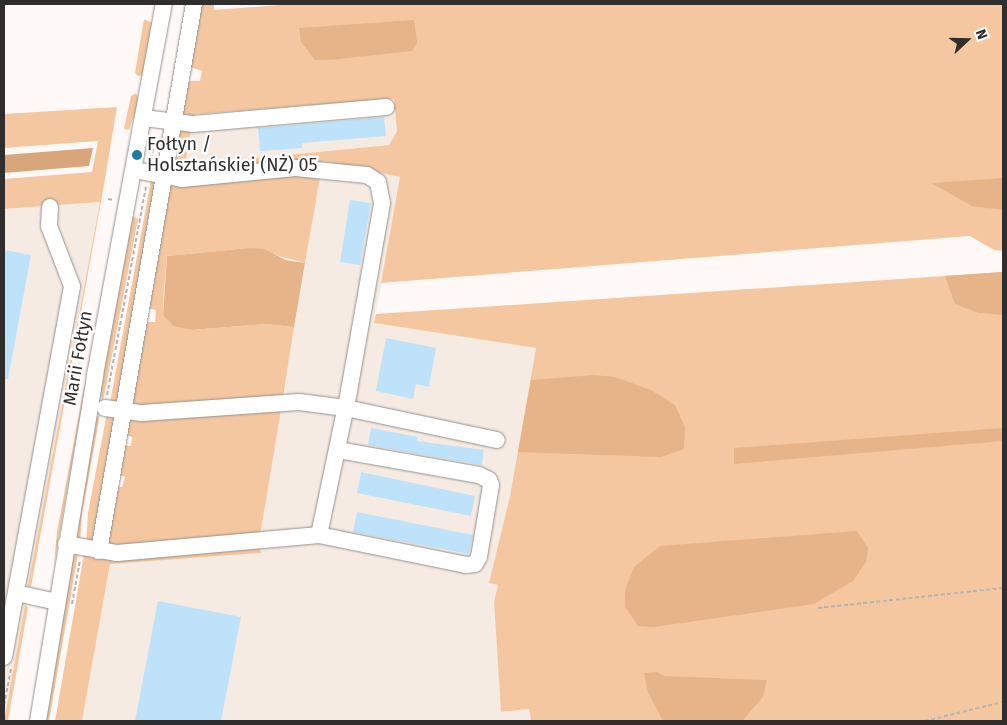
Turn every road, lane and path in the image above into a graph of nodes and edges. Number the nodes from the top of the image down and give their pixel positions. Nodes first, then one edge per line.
1 (164, 4) edge
2 (194, 4) edge
3 (386, 108) dead end
4 (158, 121) junction
5 (148, 173) junction
6 (50, 207) dead end
7 (105, 408) joint
8 (346, 408) junction
9 (122, 411) junction
10 (497, 440) dead end
11 (337, 450) junction
12 (319, 535) junction
13 (66, 544) junction
14 (82, 548) junction
15 (99, 551) junction
16 (1003, 588) edge
17 (16, 593) junction
18 (65, 604) junction
19 (818, 608) dead end
20 (4, 657) edge
21 (1003, 702) edge
22 (38, 721) edge
23 (927, 721) edge

1 - 4 street, Marii Fołtyn
2 - 4 street
3 - 4 street
4 - 5 street, Marii Fołtyn
4 - 5 street
4 - 5 path
5 - 7 path
5 - 8 street
5 - 9 street
5 - 13 street, Marii Fołtyn
6 - 17 street
7 - 9 street
8 - 9 street
8 - 10 street
8 - 11 street
9 - 15 street
11 - 12 street
11 - 12 street
12 - 15 street
13 - 14 street
13 - 18 street, Marii Fołtyn
14 - 15 street
14 - 18 path
16 - 19 path
17 - 18 street
17 - 20 street
18 - 22 street, Marii Fołtyn
21 - 23 path

